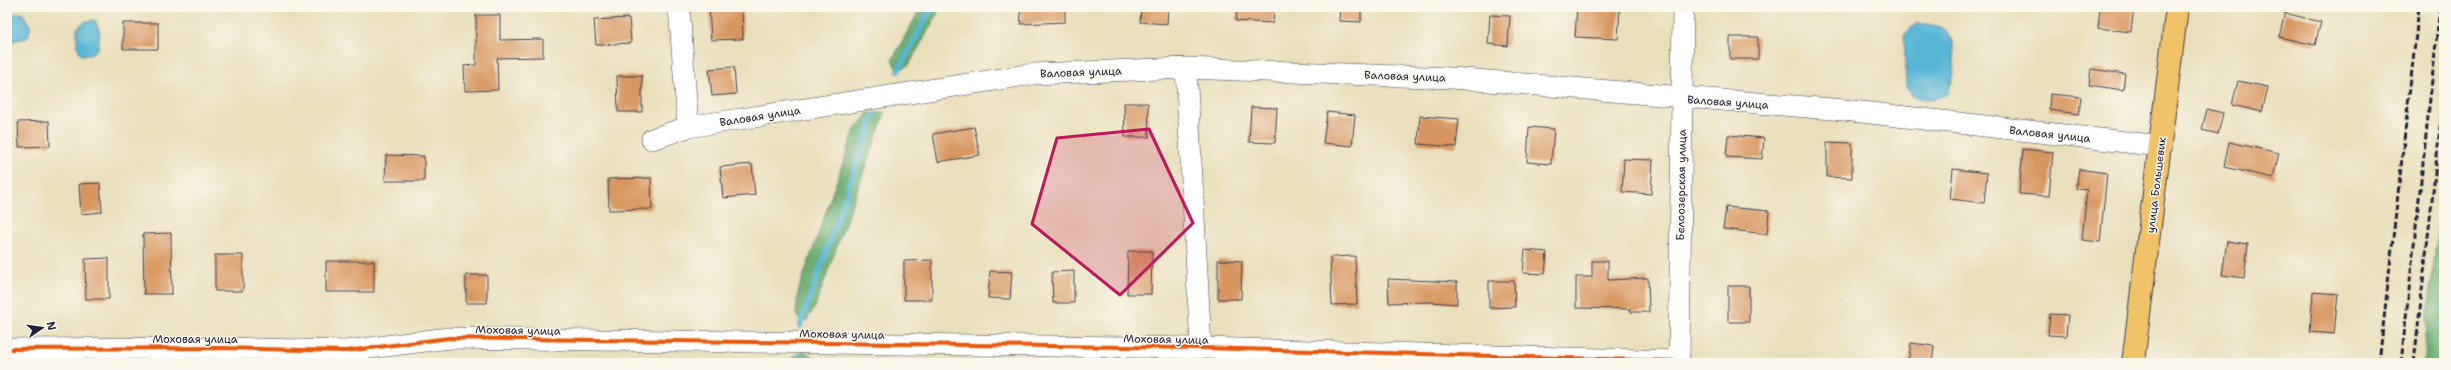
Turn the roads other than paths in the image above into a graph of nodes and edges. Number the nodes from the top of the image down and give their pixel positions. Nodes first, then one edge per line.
1 (679, 7) edge
2 (1683, 7) edge
3 (2176, 7) edge
4 (1186, 68) junction
5 (1683, 98) junction
6 (688, 128) junction
7 (652, 139) dead end
8 (2161, 146) junction
9 (1201, 348) junction
10 (7, 349) edge
11 (1678, 362) edge
12 (2133, 363) edge

1 - 6 street
2 - 5 street, Белоозерская улица
3 - 8 main road, улица Большевик
4 - 5 street, Валовая улица
4 - 6 street, Валовая улица
4 - 9 street
5 - 8 street, Валовая улица
5 - 11 street, Белоозерская улица
6 - 7 street, Валовая улица
8 - 12 main road, улица Большевик
9 - 10 street, Моховая улица
9 - 11 street, Моховая улица

